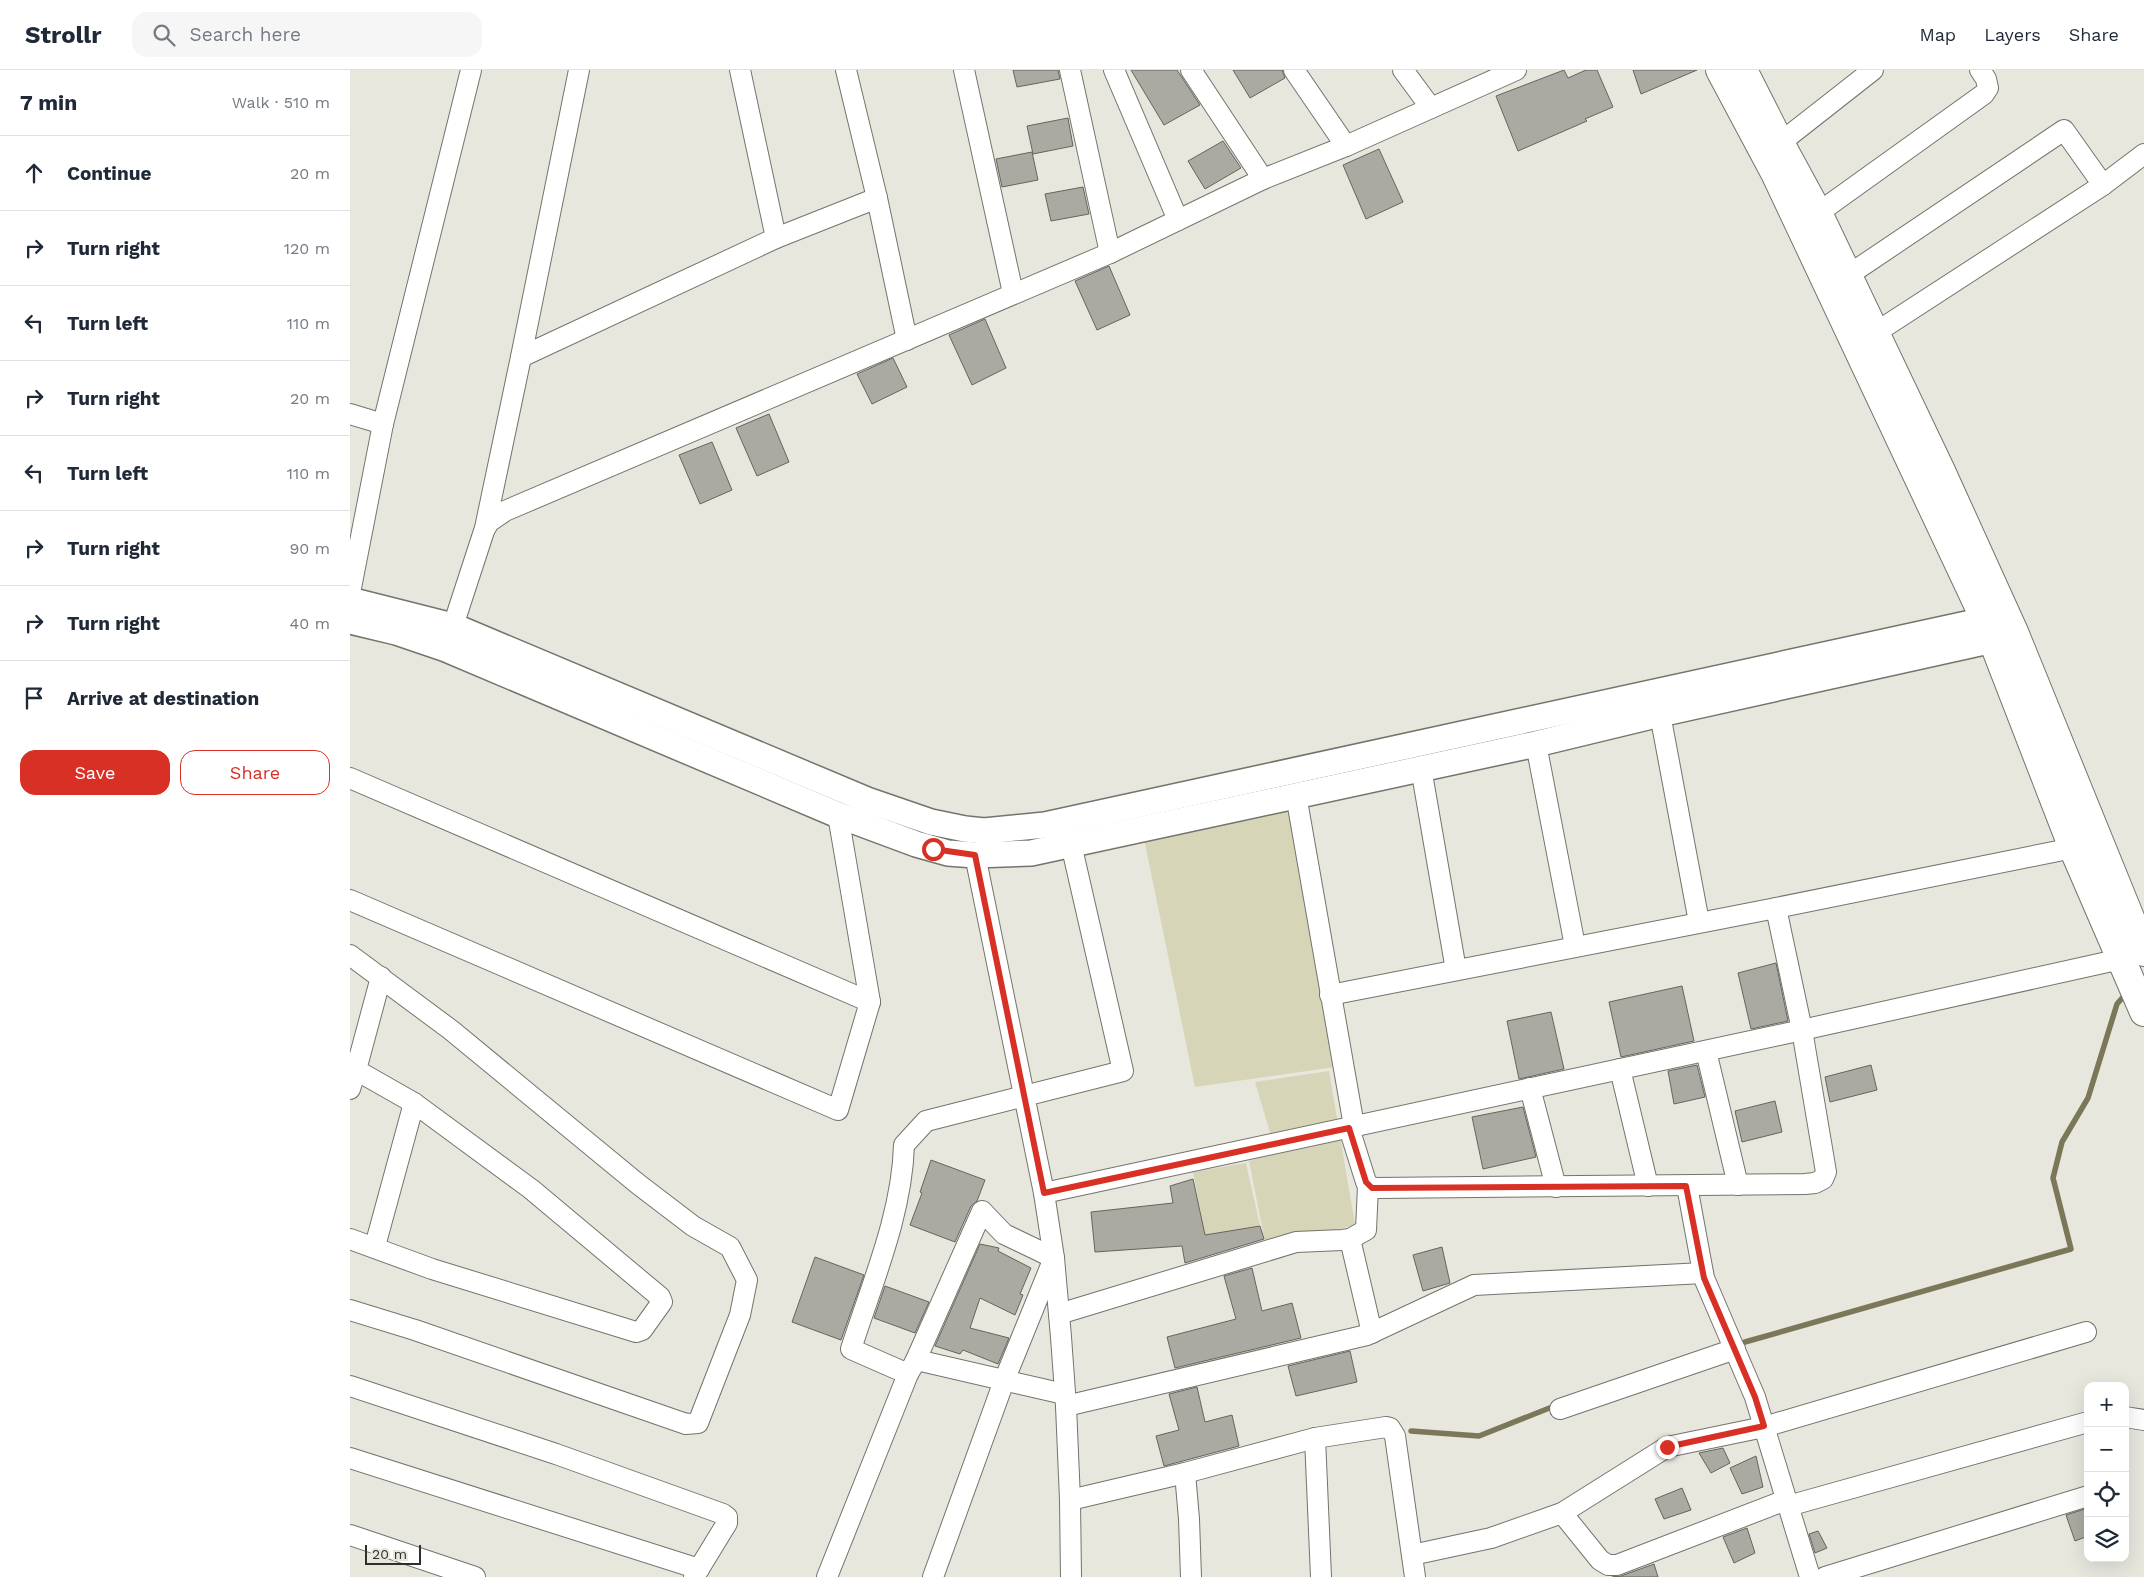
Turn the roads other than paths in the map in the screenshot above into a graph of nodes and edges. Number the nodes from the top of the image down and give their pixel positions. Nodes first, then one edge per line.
1 (472, 70) edge
2 (579, 70) edge
3 (740, 70) edge
4 (846, 70) edge
5 (964, 70) edge
6 (1070, 70) edge
7 (1114, 70) edge
8 (1191, 70) edge
9 (1294, 70) edge
10 (1403, 70) edge
11 (1516, 70) edge
12 (1720, 70) edge
13 (1872, 70) edge
14 (1980, 70) edge
15 (1751, 74) edge
16 (1431, 108) junction
17 (1780, 143) junction
18 (1346, 146) junction
19 (2144, 154) edge
20 (1263, 179) junction
21 (2103, 185) junction
22 (877, 198) junction
23 (1818, 213) junction
24 (1178, 220) junction
25 (776, 238) junction
26 (1110, 253) junction
27 (1847, 276) junction
28 (1013, 293) junction
29 (1876, 333) junction
30 (907, 340) junction
31 (521, 357) junction
32 (350, 414) edge
33 (383, 424) junction
34 (484, 530) junction
35 (350, 593) edge
36 (350, 600) edge
37 (350, 621) edge
38 (453, 626) junction
39 (1999, 626) junction
40 (1660, 714) junction
41 (1536, 744) junction
42 (1421, 768) junction
43 (350, 778) edge
44 (1296, 795) junction
45 (838, 815) junction
46 (1071, 844) junction
47 (2073, 848) junction
48 (975, 855) junction
49 (350, 900) edge
50 (1776, 908) junction
51 (1699, 922) junction
52 (1575, 946) junction
53 (350, 955) edge
54 (2132, 956) edge
55 (1456, 970) junction
56 (381, 977) junction
57 (1330, 995) junction
58 (870, 1002) junction
59 (2144, 1012) edge
60 (1802, 1030) junction
61 (1706, 1051) junction
62 (1620, 1069) junction
63 (356, 1070) junction
64 (1530, 1088) junction
65 (350, 1089) edge
66 (1025, 1097) junction
67 (414, 1103) junction
68 (1352, 1127) junction
69 (1738, 1185) junction
70 (1368, 1186) junction
71 (1648, 1186) junction
72 (1686, 1186) junction
73 (1556, 1187) junction
74 (1044, 1193) junction
75 (350, 1239) edge
76 (1350, 1239) junction
77 (375, 1246) junction
78 (1054, 1258) junction
79 (1703, 1273) junction
80 (350, 1310) edge
81 (1059, 1314) junction
82 (2086, 1332) dead end
83 (1372, 1333) junction
84 (1735, 1349) junction
85 (912, 1368) junction
86 (1004, 1381) junction
87 (350, 1386) edge
88 (1066, 1400) junction
89 (1560, 1409) dead end
90 (2129, 1418) edge
91 (2144, 1420) edge
92 (2084, 1423) edge
93 (1764, 1426) junction
94 (1315, 1438) junction
95 (350, 1458) edge
96 (1185, 1473) junction
97 (2084, 1497) edge
98 (1070, 1500) junction
99 (1787, 1503) junction
100 (1562, 1513) junction
101 (350, 1535) edge
102 (1412, 1555) junction
103 (697, 1573) edge
104 (475, 1577) edge
105 (827, 1577) edge
106 (934, 1577) edge
107 (1071, 1577) edge
108 (1190, 1577) edge
109 (1321, 1577) edge
110 (1415, 1577) edge
111 (1810, 1577) edge
112 (1825, 1577) edge

1 - 33 street
2 - 31 street
3 - 25 street
4 - 22 street
5 - 28 street
6 - 26 street
7 - 24 street
8 - 20 street
9 - 18 street
10 - 16 street
11 - 16 street
12 - 39 main road
13 - 17 street
14 - 23 street
15 - 17 main road
16 - 18 street
17 - 23 main road
18 - 20 street
19 - 21 street
20 - 24 street
21 - 27 street
21 - 29 street
22 - 25 street
22 - 30 street
23 - 27 main road
24 - 26 street
25 - 31 street
26 - 28 street
27 - 29 main road
28 - 30 street
29 - 39 main road
30 - 34 street
31 - 34 street
32 - 33 street
33 - 35 street
34 - 38 street
36 - 38 street
37 - 45 street
38 - 39 street
39 - 40 street
39 - 47 main road
39 - 54 main road
40 - 41 street
40 - 51 street
41 - 42 street
41 - 52 street
42 - 44 street
42 - 55 street
43 - 58 street
44 - 46 street
44 - 57 street
45 - 48 street
45 - 58 street
46 - 48 street
46 - 66 street
47 - 50 street
47 - 54 main road
48 - 66 street
49 - 58 street
50 - 51 street
50 - 60 street
51 - 52 street
52 - 55 street
53 - 56 street
54 - 59 main road
54 - 60 street
55 - 57 street
56 - 63 street
56 - 80 street
57 - 68 street
60 - 61 street
60 - 69 street
61 - 62 street
61 - 69 street
62 - 64 street
62 - 71 street
63 - 65 street
63 - 67 street
64 - 68 street
64 - 73 street
66 - 74 street
66 - 85 street
67 - 77 street
67 - 77 street
68 - 70 street
68 - 74 street
69 - 72 street
70 - 73 street
70 - 76 street
71 - 72 street
71 - 73 street
72 - 79 street
74 - 78 street
75 - 77 street
76 - 81 street
76 - 83 street
78 - 81 street
78 - 85 street
78 - 86 street
79 - 83 street
79 - 84 street
81 - 88 street
82 - 93 street
83 - 88 street
84 - 89 street
84 - 93 street
85 - 86 street
85 - 105 street
86 - 88 street
86 - 106 street
87 - 103 street
88 - 98 street
90 - 91 street
92 - 99 street
93 - 99 street
93 - 100 street
94 - 96 street
94 - 102 street
94 - 109 street
95 - 103 street
96 - 98 street
96 - 108 street
97 - 112 street
98 - 107 street
99 - 100 street
99 - 111 street
100 - 102 street
101 - 104 street
102 - 110 street

